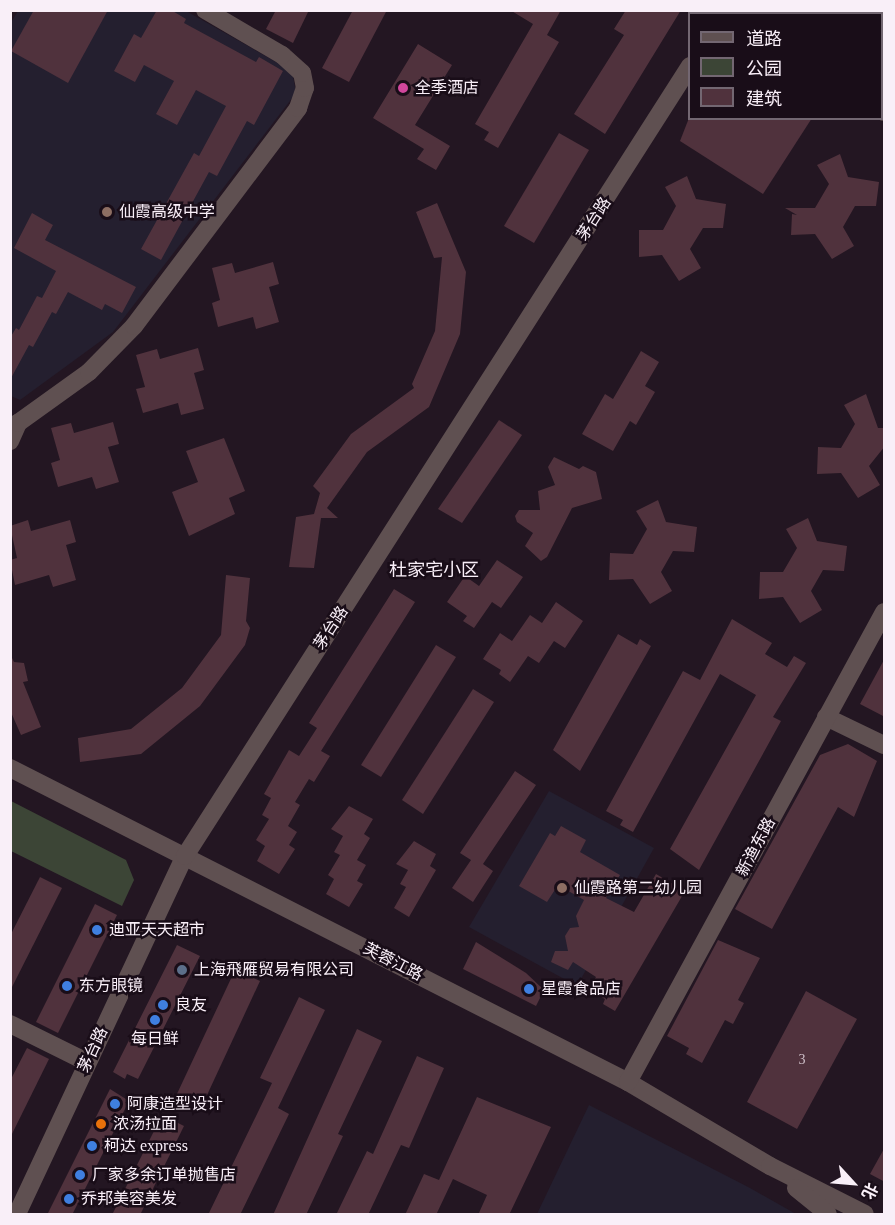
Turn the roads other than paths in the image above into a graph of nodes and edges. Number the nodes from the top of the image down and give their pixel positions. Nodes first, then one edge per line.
1 (205, 10) edge
2 (688, 69) edge
3 (10, 441) edge
4 (885, 612) edge
5 (826, 717) junction
6 (885, 745) edge
7 (10, 768) edge
8 (185, 856) junction
9 (10, 1024) edge
10 (87, 1062) junction
11 (628, 1082) junction
12 (770, 1166) junction
13 (16, 1215) edge
14 (828, 1215) edge
15 (865, 1215) edge

1 - 3 street
2 - 8 street, 茅台路
4 - 5 street, 新渔东路
5 - 6 street
5 - 11 street, 新渔东路
7 - 8 street, 芙蓉江路
8 - 10 street, 茅台路
8 - 11 street, 芙蓉江路
9 - 10 street
10 - 13 street, 茅台路
11 - 12 street, 芙蓉江路
12 - 14 street, 芙蓉江路
12 - 15 street, 芙蓉江路

